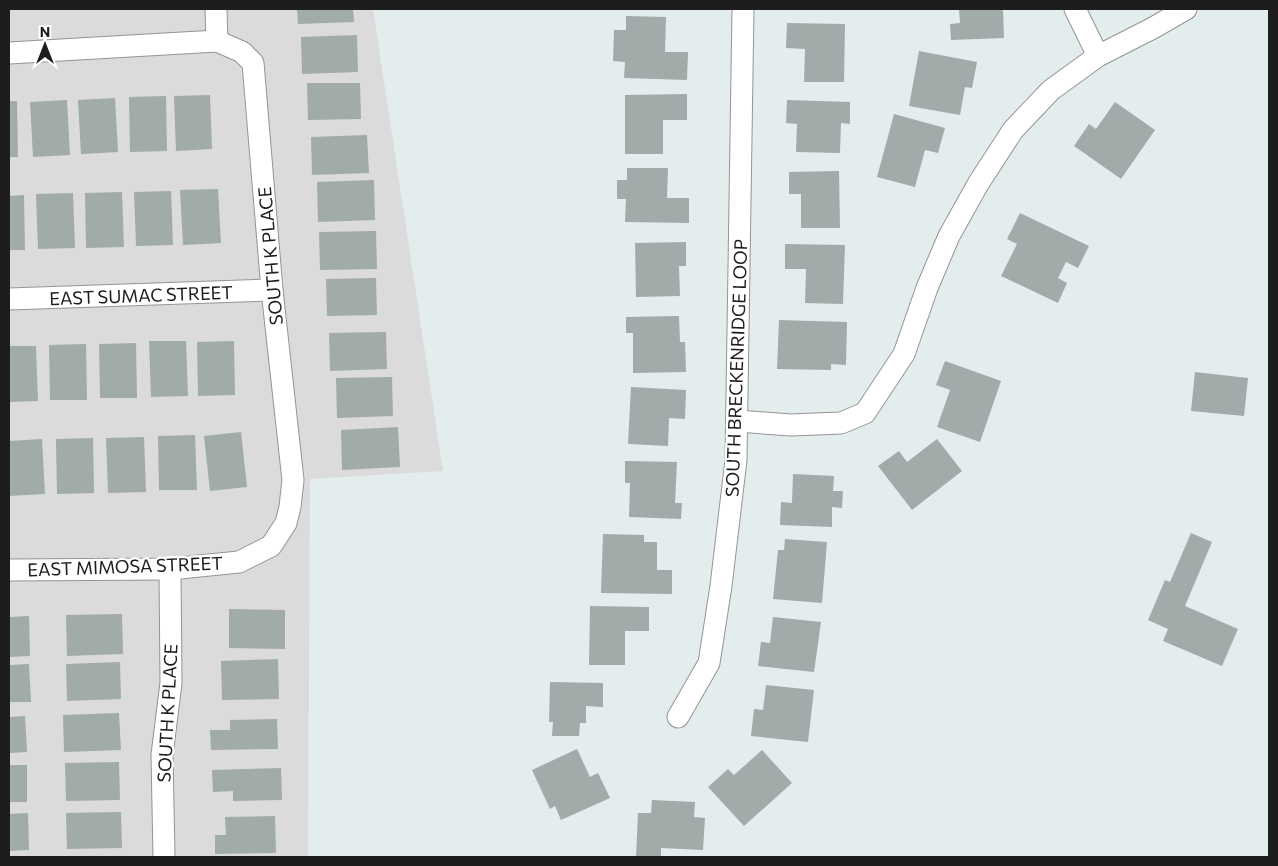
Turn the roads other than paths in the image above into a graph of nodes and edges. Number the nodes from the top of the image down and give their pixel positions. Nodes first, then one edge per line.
1 (216, 9) edge
2 (743, 9) edge
3 (1075, 9) edge
4 (1186, 9) edge
5 (217, 41) junction
6 (9, 53) edge
7 (1098, 56) junction
8 (272, 290) junction
9 (9, 299) edge
10 (737, 421) junction
11 (286, 524) joint
12 (170, 569) junction
13 (9, 570) edge
14 (678, 718) dead end
15 (164, 857) edge

1 - 5 street
2 - 10 street, SOUTH BRECKENRIDGE LOOP
3 - 7 street
4 - 7 street
5 - 6 street
5 - 8 street, SOUTH K PLACE
7 - 10 street
8 - 9 street, EAST SUMAC STREET
8 - 11 street, SOUTH K PLACE
10 - 14 street, SOUTH BRECKENRIDGE LOOP
11 - 12 street, EAST MIMOSA STREET
12 - 13 street, EAST MIMOSA STREET
12 - 15 street, SOUTH K PLACE

